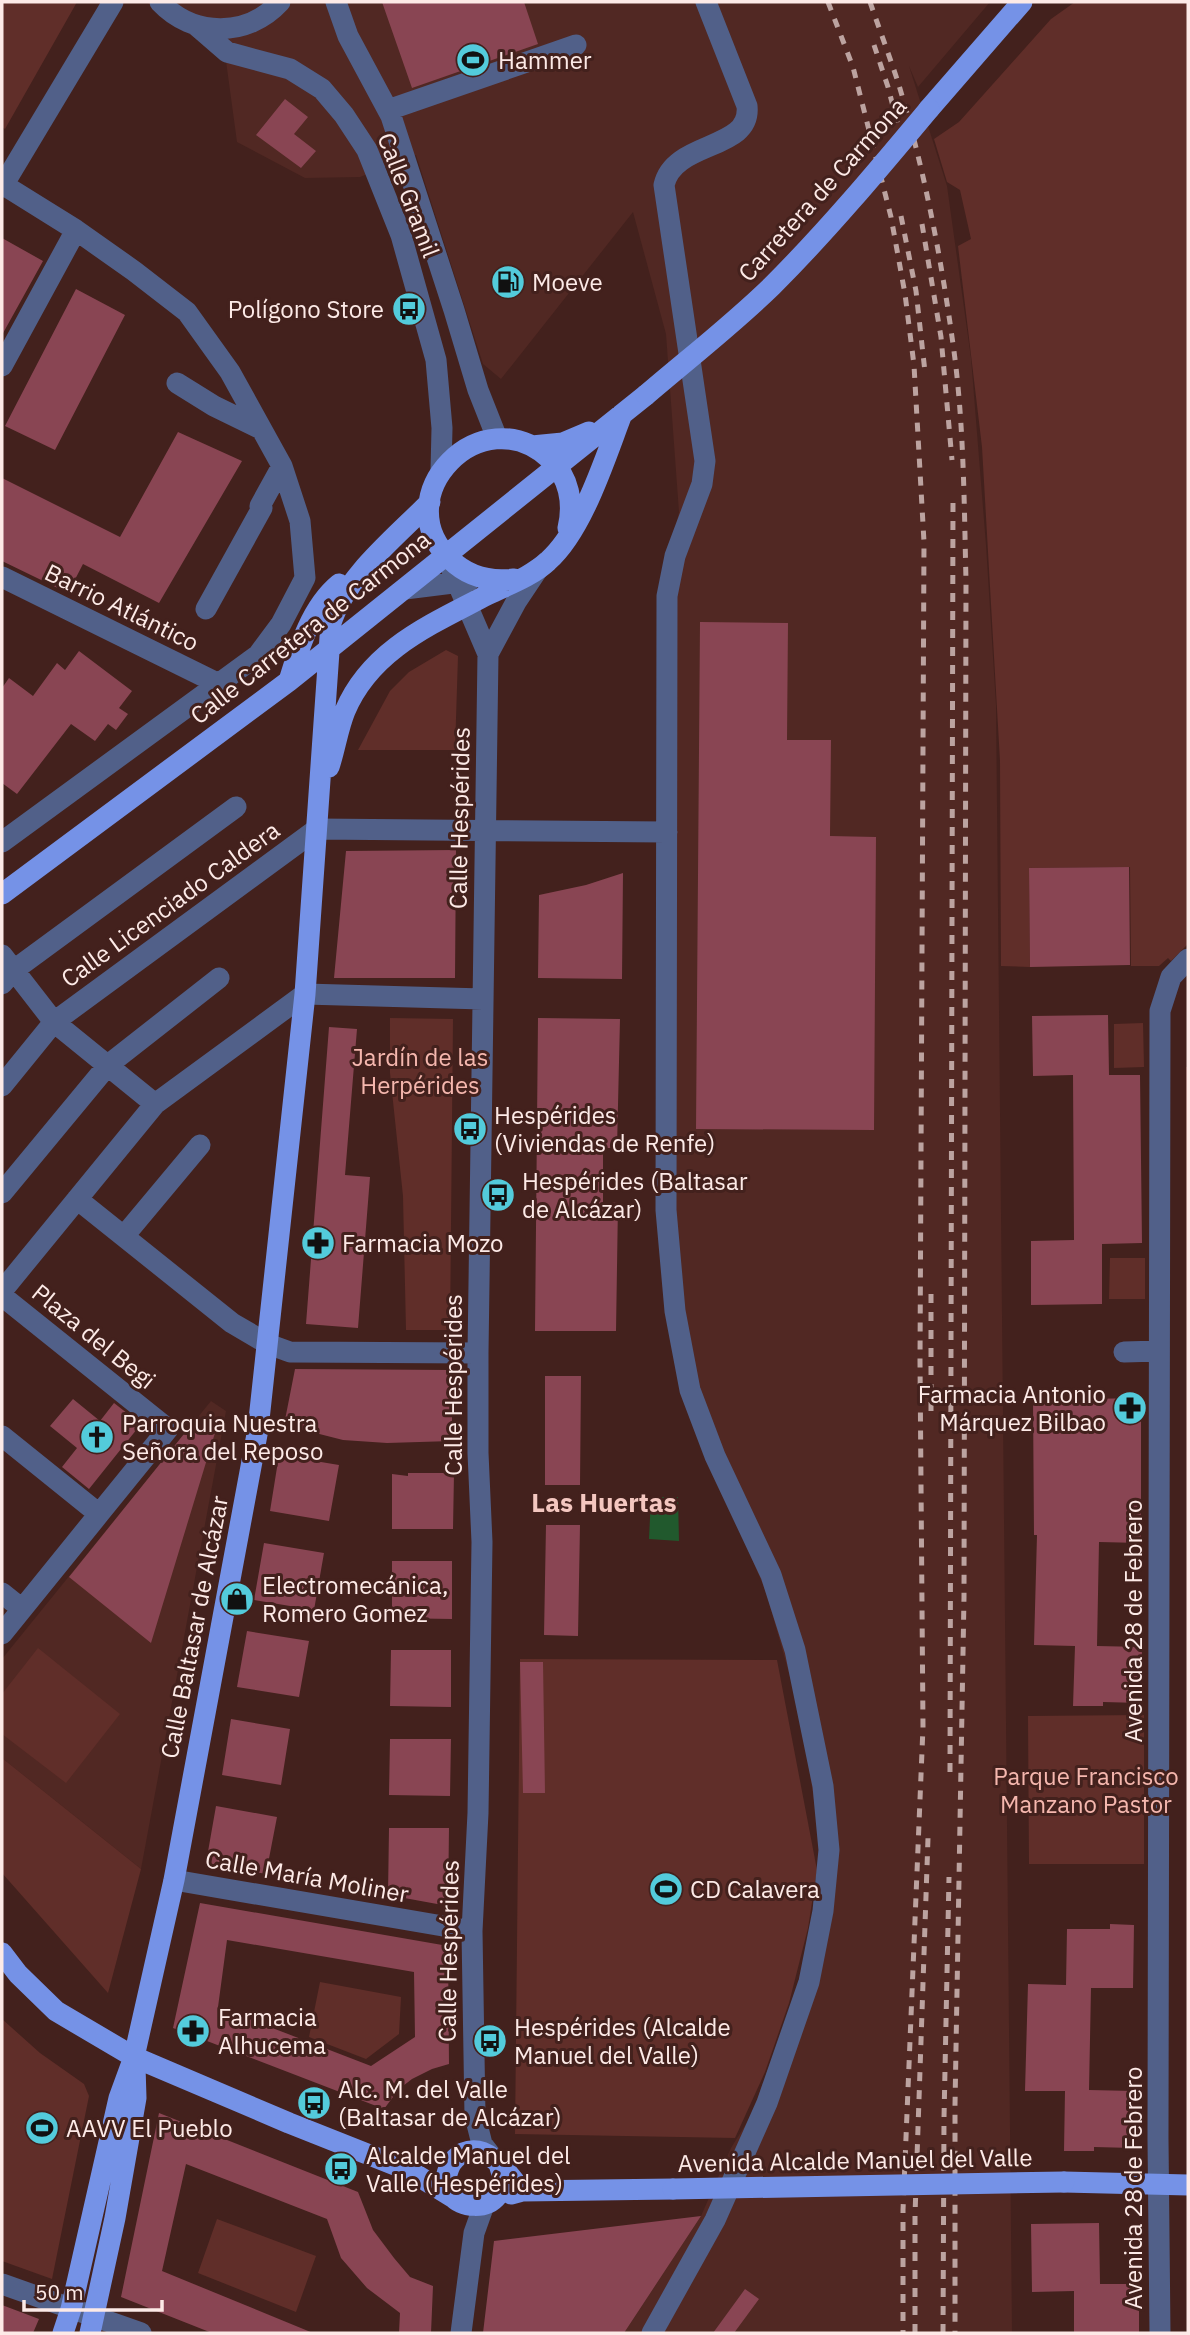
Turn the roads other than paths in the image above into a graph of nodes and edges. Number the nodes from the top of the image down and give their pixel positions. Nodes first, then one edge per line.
1 (160, 2) edge
2 (280, 2) edge
3 (336, 2) edge
4 (706, 2) edge
5 (1022, 2) edge
6 (117, 5) edge
7 (197, 26) junction
8 (576, 45) dead end
9 (388, 110) junction
10 (2, 185) edge
11 (76, 230) junction
12 (2, 366) edge
13 (177, 383) dead end
14 (646, 394) joint
15 (617, 417) junction
16 (261, 429) junction
17 (498, 438) junction
18 (532, 446) junction
19 (282, 466) junction
20 (557, 466) junction
21 (441, 471) junction
22 (430, 502) junction
23 (564, 540) junction
24 (379, 553) junction
25 (446, 556) junction
26 (538, 569) junction
27 (2, 577) edge
28 (305, 578) junction
29 (488, 579) junction
30 (458, 583) junction
31 (405, 589) junction
32 (331, 590) junction
33 (467, 605) junction
34 (206, 609) dead end
35 (427, 626) junction
36 (329, 649) junction
37 (488, 654) junction
38 (289, 681) junction
39 (219, 684) junction
40 (320, 800) junction
41 (236, 807) dead end
42 (317, 829) junction
43 (485, 831) junction
44 (667, 832) junction
45 (2, 842) edge
46 (2, 894) edge
47 (1188, 960) edge
48 (6, 970) edge
49 (219, 978) dead end
50 (304, 994) junction
51 (483, 999) junction
52 (54, 1022) junction
53 (108, 1065) junction
54 (2, 1086) edge
55 (155, 1104) junction
56 (200, 1145) dead end
57 (2, 1193) edge
58 (77, 1199) junction
59 (124, 1236) junction
60 (2, 1293) edge
61 (268, 1344) junction
62 (1159, 1351) junction
63 (1124, 1352) dead end
64 (478, 1353) junction
65 (2, 1436) edge
66 (99, 1514) junction
67 (2, 1593) edge
68 (22, 1609) junction
69 (2, 1634) edge
70 (174, 1880) junction
71 (472, 1931) junction
72 (2, 1953) edge
73 (134, 2057) junction
74 (475, 2116) junction
75 (455, 2159) junction
76 (495, 2160) junction
77 (410, 2171) junction
78 (1159, 2184) junction
79 (1188, 2185) edge
80 (522, 2191) junction
81 (458, 2201) junction
82 (489, 2202) junction
83 (474, 2233) junction
84 (2, 2284) edge
85 (71, 2309) junction
86 (92, 2325) edge
87 (63, 2333) edge
88 (141, 2333) edge
89 (461, 2333) edge
90 (652, 2333) edge
91 (1160, 2333) edge

1 - 7 street
2 - 7 street
3 - 9 street, Calle Gramil
4 - 44 street
5 - 14 main road, Carretera de Carmona, bridge
6 - 10 street
7 - 21 street, Calle Gramil
8 - 9 street
9 - 17 street, Calle Gramil
10 - 11 street
11 - 12 street
11 - 16 street
13 - 16 street
14 - 15 main road, Calle Carretera de Carmona
15 - 18 main road
15 - 20 main road, Calle Carretera de Carmona
15 - 23 main road
16 - 19 street
17 - 18 main road
17 - 21 main road
18 - 20 main road
19 - 28 street
19 - 34 street
20 - 23 main road
20 - 25 main road, Calle Carretera de Carmona
21 - 22 main road
22 - 24 main road
22 - 25 main road
23 - 26 main road
24 - 32 main road
24 - 36 main road
25 - 29 main road
25 - 30 street
25 - 31 main road, Calle Carretera de Carmona
26 - 29 main road
26 - 33 main road
26 - 37 street
27 - 39 street, Barrio Atlántico
28 - 32 street
28 - 39 street
29 - 30 street
30 - 31 street
30 - 33 street
31 - 36 main road, Calle Carretera de Carmona
32 - 38 main road
33 - 35 main road
33 - 37 street
35 - 37 street
35 - 40 main road
36 - 38 main road, Calle Carretera de Carmona
36 - 40 main road
37 - 43 street, Calle Hespérides
38 - 46 main road, Calle Carretera de Carmona
39 - 45 street
40 - 42 main road, Calle Baltasar de Alcázar
41 - 48 street
42 - 43 street
42 - 50 main road, Calle Baltasar de Alcázar
42 - 52 street, Calle Licenciado Caldera
43 - 44 street
43 - 51 street, Calle Hespérides
44 - 90 street
47 - 62 street, Avenida 28 de Febrero
48 - 52 street
49 - 53 street
50 - 51 street
50 - 55 street
50 - 61 main road, Calle Baltasar de Alcázar
51 - 64 street, Calle Hespérides
52 - 53 street
52 - 54 street, Calle Licenciado Caldera
53 - 55 street
53 - 57 street
55 - 58 street
56 - 59 street
58 - 59 street
58 - 60 street
59 - 61 street
60 - 66 street, Plaza del Begi
61 - 64 street
61 - 70 main road, Calle Baltasar de Alcázar
62 - 63 street
62 - 78 street, Avenida 28 de Febrero
64 - 71 street, Calle Hespérides
65 - 66 street
66 - 68 street
67 - 68 street
68 - 69 street
70 - 71 street, Calle María Moliner
70 - 73 main road, Calle Baltasar de Alcázar
71 - 74 street, Calle Hespérides
72 - 73 main road
73 - 77 main road
73 - 85 main road
73 - 86 main road
74 - 75 street, Calle Hespérides
74 - 76 street, Calle Hespérides
75 - 76 main road
75 - 77 main road
75 - 81 main road
76 - 80 main road
76 - 82 main road
77 - 81 main road
78 - 79 main road, Avenida Alcalde Manuel del Valle
78 - 80 main road, Avenida Alcalde Manuel del Valle, bridge
78 - 91 street, Avenida 28 de Febrero
80 - 82 main road, Avenida Alcalde Manuel del Valle
81 - 82 main road
81 - 83 street
82 - 83 street
83 - 89 street
84 - 85 street
85 - 86 street
85 - 87 main road
86 - 88 street

